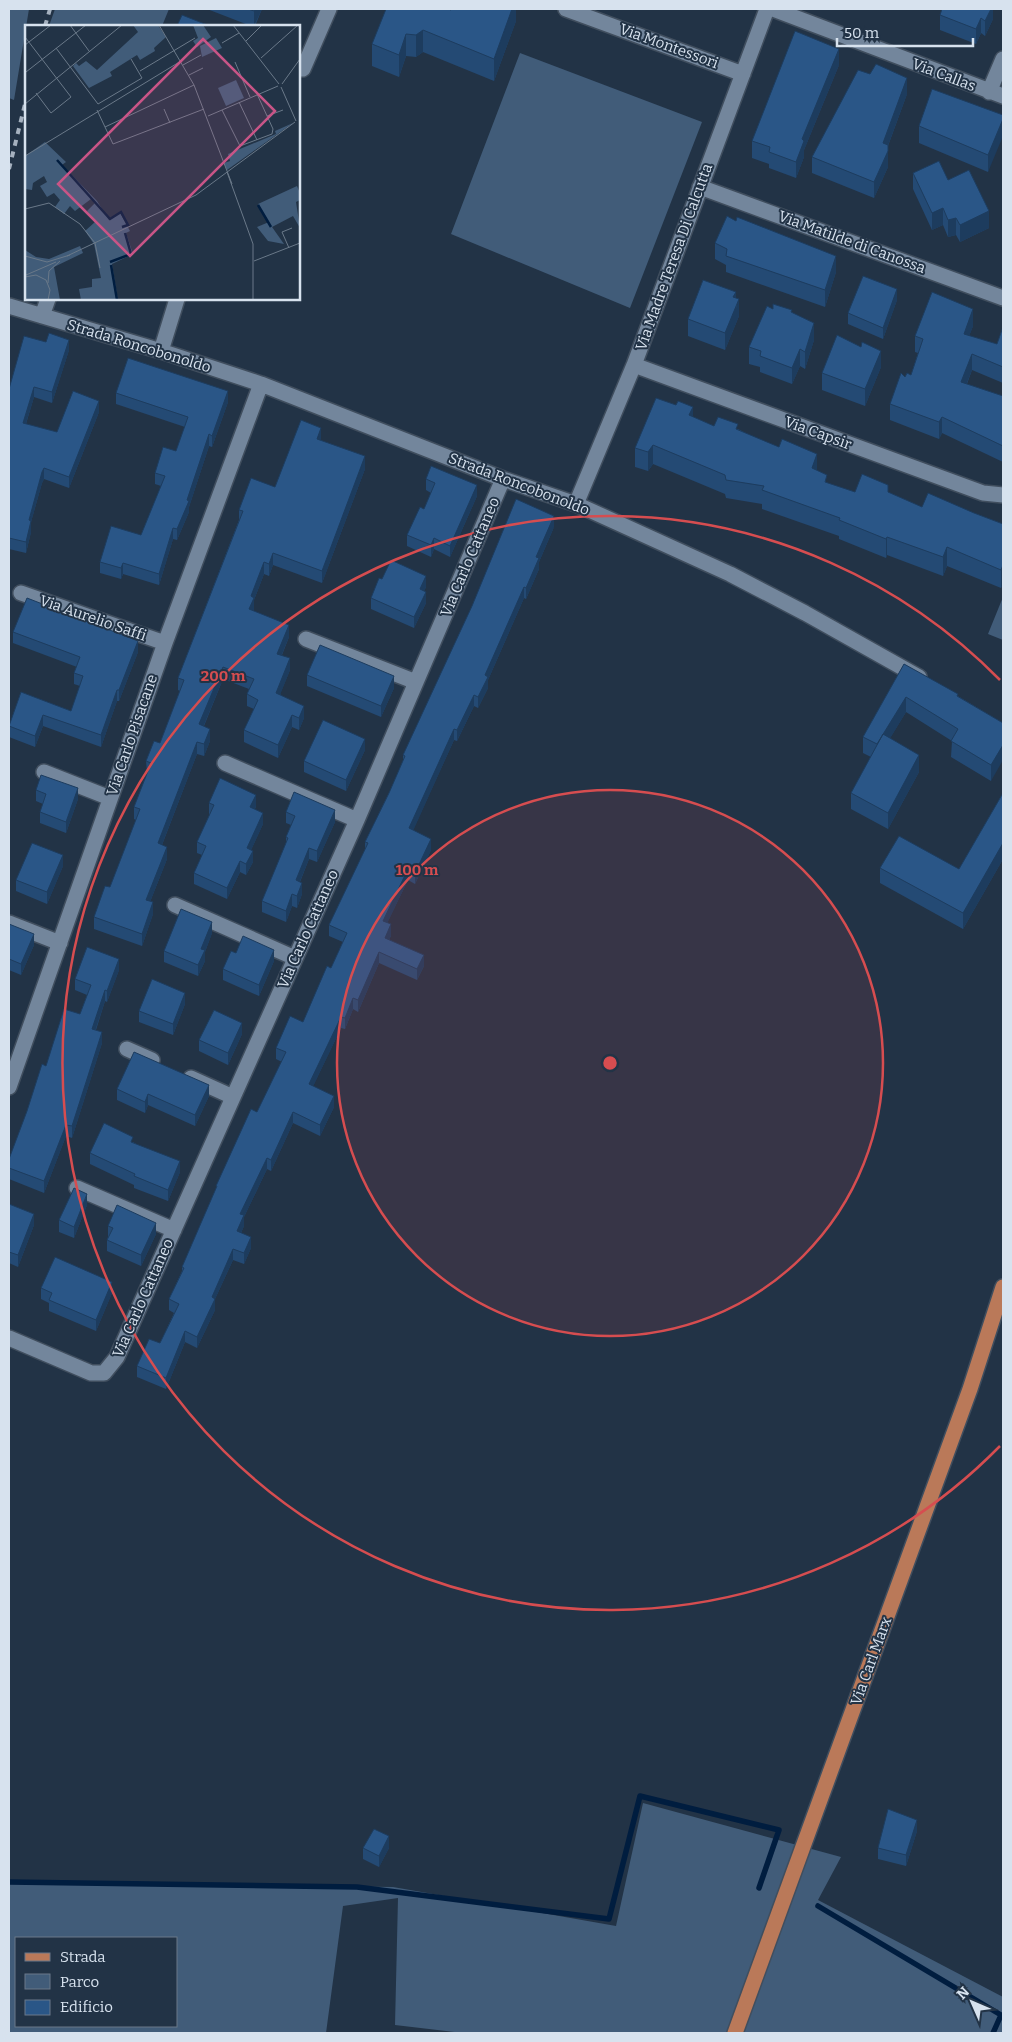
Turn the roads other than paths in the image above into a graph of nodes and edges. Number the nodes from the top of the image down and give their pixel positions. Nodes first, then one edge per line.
1 (329, 9) edge
2 (566, 9) edge
3 (767, 9) edge
4 (773, 9) edge
5 (1003, 59) edge
6 (303, 69) dead end
7 (743, 74) junction
8 (989, 92) junction
9 (1003, 96) edge
10 (700, 187) junction
11 (1003, 298) edge
12 (48, 300) edge
13 (177, 300) edge
14 (9, 306) edge
15 (42, 316) junction
16 (161, 351) junction
17 (634, 365) junction
18 (261, 384) junction
19 (503, 480) junction
20 (1003, 495) edge
21 (576, 504) junction
22 (21, 593) dead end
23 (306, 639) dead end
24 (164, 642) junction
25 (416, 682) junction
26 (934, 686) edge
27 (225, 763) dead end
28 (44, 772) dead end
29 (110, 798) junction
30 (357, 820) junction
31 (176, 905) dead end
32 (9, 923) edge
33 (60, 944) junction
34 (295, 958) junction
35 (127, 1049) dead end
36 (163, 1065) edge
37 (180, 1073) edge
38 (9, 1087) edge
39 (233, 1096) junction
40 (77, 1188) edge
41 (174, 1230) junction
42 (1003, 1287) edge
43 (9, 1338) edge
44 (735, 2033) edge

1 - 6 street
2 - 7 street, Via Montessori
3 - 7 street, Via Madre Teresa Di Calcutta
4 - 8 street, Via Callas
5 - 8 street
7 - 10 street, Via Madre Teresa Di Calcutta
8 - 9 street, Via Callas
10 - 11 street, Via Matilde di Canossa
10 - 17 street, Via Madre Teresa Di Calcutta
12 - 15 street
13 - 16 street
14 - 15 street, Strada Roncobonoldo
15 - 16 street, Strada Roncobonoldo
16 - 18 street, Strada Roncobonoldo
17 - 20 street, Via Capsir
17 - 21 street, Via Madre Teresa Di Calcutta
18 - 19 street, Strada Roncobonoldo
18 - 24 street, Via Carlo Pisacane
19 - 21 street, Strada Roncobonoldo
19 - 25 street, Via Carlo Cattaneo
21 - 26 street, Strada Roncobonoldo
22 - 24 street, Via Aurelio Saffi
23 - 25 street
24 - 29 street, Via Carlo Pisacane
25 - 30 street, Via Carlo Cattaneo
27 - 30 street
28 - 29 street
29 - 33 street, Via Carlo Pisacane
30 - 34 street, Via Carlo Cattaneo
31 - 34 street
32 - 33 street
33 - 38 street, Via Carlo Pisacane
34 - 39 street, Via Carlo Cattaneo
35 - 36 street
37 - 39 street
39 - 41 street, Via Carlo Cattaneo
40 - 41 street
41 - 43 street, Via Carlo Cattaneo
42 - 44 main road, Via Carl Marx

